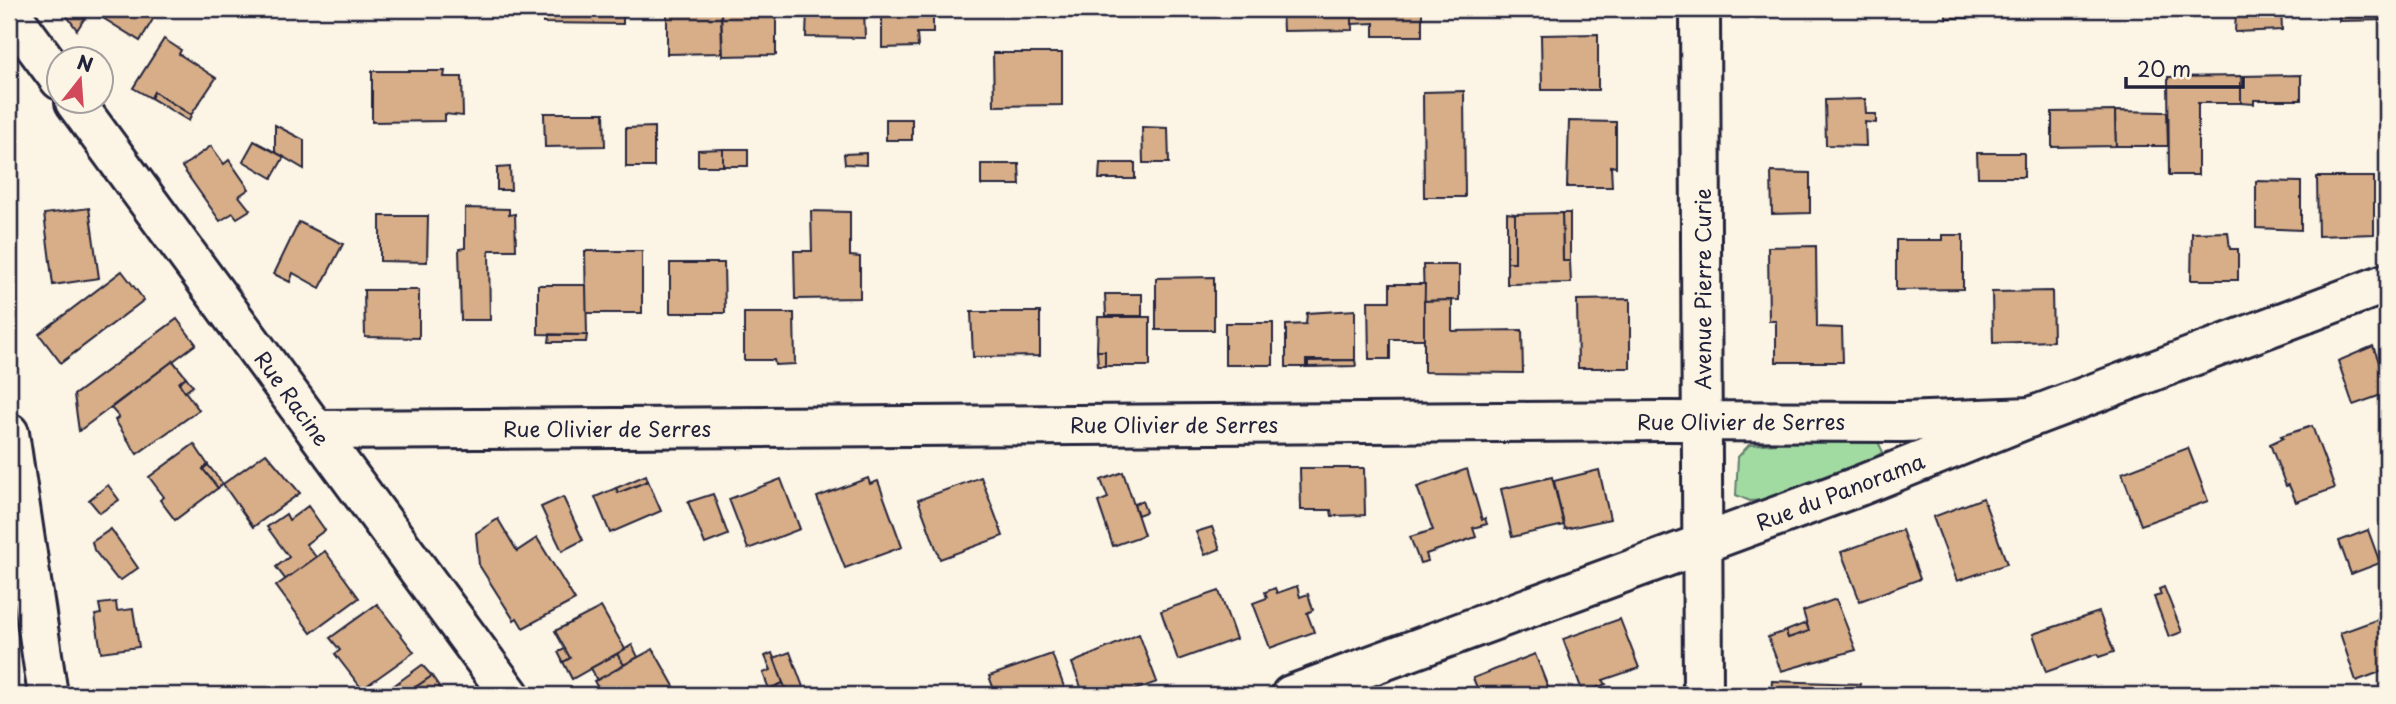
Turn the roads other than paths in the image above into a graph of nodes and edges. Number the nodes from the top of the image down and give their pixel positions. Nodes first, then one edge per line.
1 (1700, 9) edge
2 (9, 11) edge
3 (46, 61) edge
4 (85, 116) edge
5 (2387, 284) edge
6 (2031, 417) junction
7 (1703, 421) junction
8 (316, 430) junction
9 (9, 433) edge
10 (1702, 543) junction
11 (48, 695) edge
12 (510, 695) edge
13 (1292, 695) edge
14 (1703, 695) edge

1 - 7 street, Avenue Pierre Curie
2 - 3 street
4 - 8 street, Rue Racine
5 - 6 street, Rue du Panorama
6 - 7 street, Rue Olivier de Serres
6 - 10 street, Rue du Panorama
7 - 8 street, Rue Olivier de Serres
7 - 10 street, Avenue Pierre Curie
8 - 12 street, Rue Racine
9 - 11 street
10 - 13 street, Rue du Panorama
10 - 14 street, Avenue Pierre Curie

